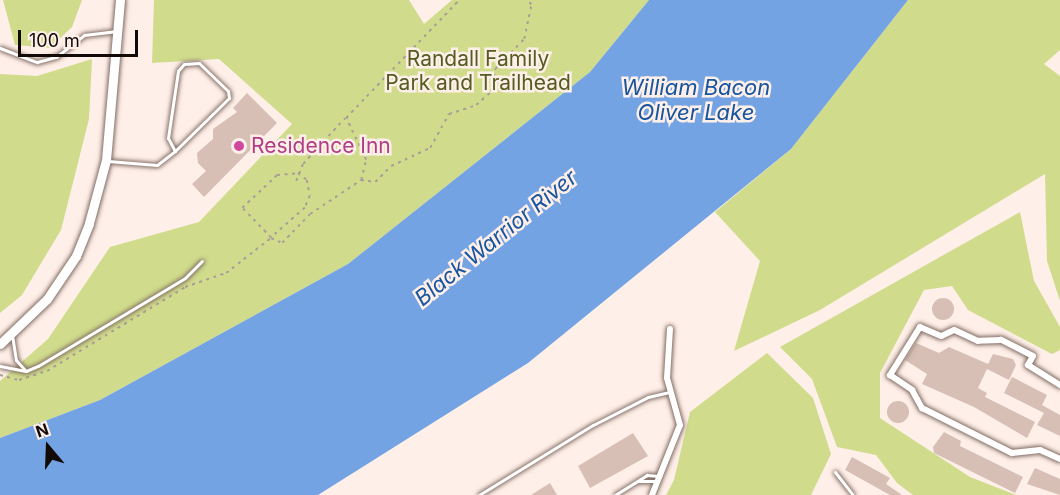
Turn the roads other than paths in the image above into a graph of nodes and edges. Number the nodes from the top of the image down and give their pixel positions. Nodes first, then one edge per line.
1 (120, 0) edge
2 (117, 31) junction
3 (0, 48) edge
4 (175, 151) junction
5 (106, 160) junction
6 (202, 261) dead end
7 (670, 329) dead end
8 (12, 334) junction
9 (0, 344) edge
10 (0, 366) edge
11 (26, 371) junction
12 (1060, 385) edge
13 (670, 392) junction
14 (1060, 459) edge
15 (835, 472) dead end
16 (660, 479) junction
17 (479, 495) edge
18 (615, 495) edge
19 (652, 495) edge
20 (853, 495) edge

1 - 2 main road
2 - 3 lane
2 - 5 main road
4 - 4 lane
4 - 5 lane
5 - 8 main road
6 - 11 lane
7 - 13 street
8 - 9 main road
8 - 11 lane
10 - 11 lane
12 - 14 street
13 - 16 street
13 - 17 lane
15 - 20 lane
16 - 18 lane
16 - 19 street

